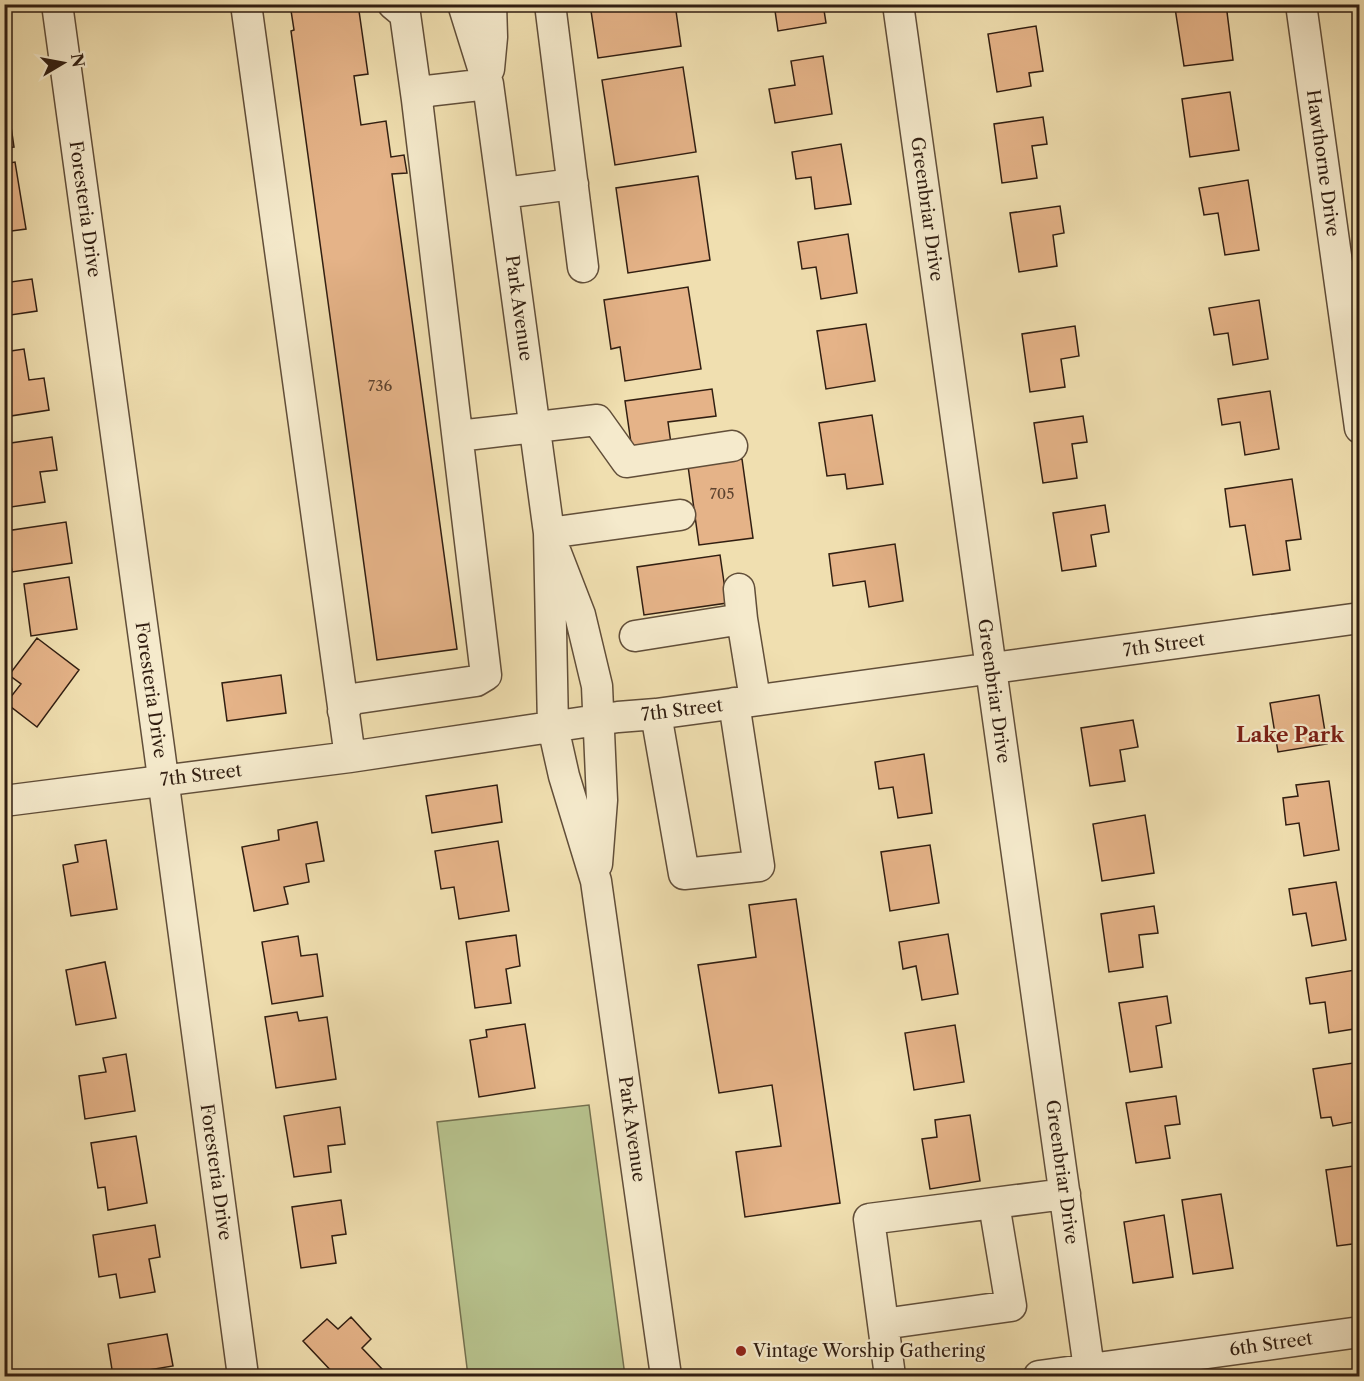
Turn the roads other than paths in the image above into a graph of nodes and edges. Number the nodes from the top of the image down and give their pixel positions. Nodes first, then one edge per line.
1 (57, 4) edge
2 (246, 4) edge
3 (393, 4) edge
4 (463, 4) edge
5 (491, 4) edge
6 (550, 4) edge
7 (898, 4) edge
8 (1301, 4) edge
9 (488, 84) junction
10 (417, 100) junction
11 (573, 184) junction
12 (503, 193) junction
13 (583, 267) dead end
14 (535, 428) junction
15 (1359, 428) edge
16 (458, 436) junction
17 (732, 446) dead end
18 (680, 515) dead end
19 (549, 533) junction
20 (738, 589) dead end
21 (1359, 618) edge
22 (742, 619) junction
23 (634, 636) dead end
24 (990, 668) junction
25 (744, 701) junction
26 (343, 711) junction
27 (656, 714) junction
28 (598, 720) junction
29 (553, 727) junction
30 (350, 757) junction
31 (164, 780) junction
32 (4, 801) edge
33 (596, 881) junction
34 (1065, 1194) junction
35 (994, 1204) junction
36 (883, 1324) junction
37 (1359, 1332) edge
38 (1089, 1373) edge
39 (243, 1377) edge
40 (666, 1377) edge
41 (890, 1377) edge
42 (1039, 1377) edge

1 - 31 street, Foresteria Drive
2 - 26 street
3 - 10 street
4 - 9 street, Park Avenue
5 - 9 street, Park Avenue
6 - 11 street
7 - 24 street, Greenbriar Drive
8 - 15 street, Hawthorne Drive
9 - 10 street
9 - 12 street, Park Avenue
10 - 16 street
11 - 12 street
11 - 13 street
12 - 14 street, Park Avenue
14 - 16 street
14 - 17 street
14 - 19 street, Park Avenue
16 - 26 street
18 - 19 street
19 - 28 street, Park Avenue
19 - 29 street, Park Avenue
20 - 22 street
21 - 24 street, 7th Street
22 - 23 street
22 - 25 street
24 - 25 street, 7th Street
24 - 34 street, Greenbriar Drive
25 - 27 street, 7th Street
25 - 27 street
26 - 30 street
27 - 28 street, 7th Street
28 - 29 street, 7th Street
28 - 33 street, Park Avenue
29 - 30 street, 7th Street
29 - 33 street, Park Avenue
30 - 31 street, 7th Street
31 - 32 street, 7th Street
31 - 39 street, Foresteria Drive
33 - 40 street, Park Avenue
34 - 35 street
34 - 38 street, Greenbriar Drive
35 - 36 street
35 - 36 street
36 - 41 street
37 - 38 street, 6th Street
38 - 42 street, 6th Street

